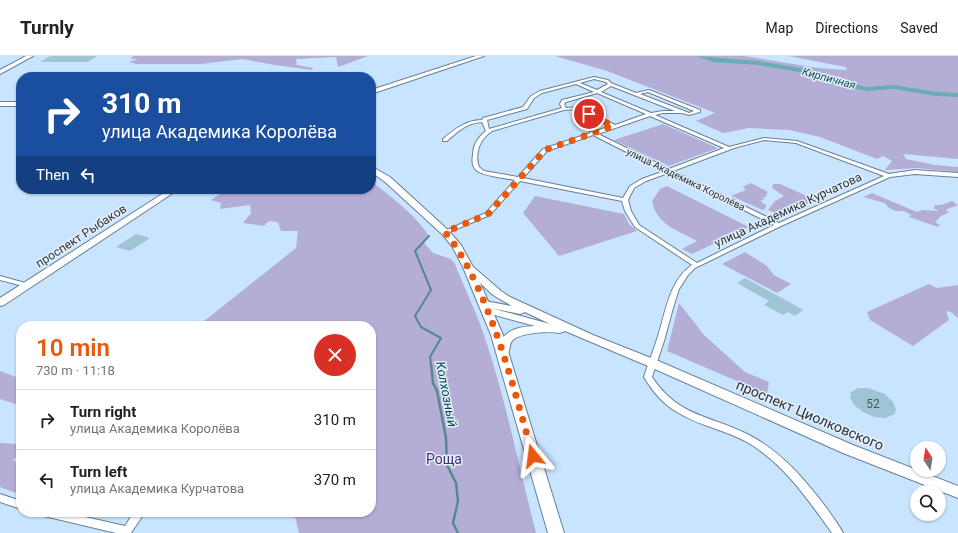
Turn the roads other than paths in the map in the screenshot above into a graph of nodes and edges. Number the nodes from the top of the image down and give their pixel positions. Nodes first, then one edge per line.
1 (23, 56) edge
2 (30, 56) edge
3 (481, 56) edge
4 (0, 68) edge
5 (0, 72) edge
6 (577, 83) junction
7 (610, 84) junction
8 (376, 90) edge
9 (598, 92) junction
10 (635, 94) junction
11 (0, 104) edge
12 (16, 104) edge
13 (564, 109) junction
14 (682, 112) junction
15 (649, 115) junction
16 (484, 121) junction
17 (613, 126) junction
18 (487, 130) junction
19 (592, 133) junction
20 (445, 140) dead end
21 (728, 148) junction
22 (669, 171) junction
23 (376, 172) edge
24 (958, 175) edge
25 (889, 176) junction
26 (518, 180) junction
27 (167, 194) edge
28 (625, 200) junction
29 (779, 225) junction
30 (445, 232) junction
31 (696, 265) junction
32 (468, 267) junction
33 (0, 278) edge
34 (26, 285) junction
35 (0, 303) edge
36 (486, 307) junction
37 (558, 326) junction
38 (503, 353) junction
39 (652, 363) junction
40 (958, 492) edge
41 (0, 498) edge
42 (16, 503) edge
43 (66, 517) edge
44 (137, 517) edge
45 (556, 533) edge
46 (838, 533) edge

1 - 4 main road
2 - 5 main road
3 - 8 main road
6 - 7 street
6 - 9 street
6 - 16 street
7 - 9 street
7 - 10 street
9 - 13 street
9 - 15 street
10 - 14 street
10 - 14 street
11 - 12 main road
13 - 17 street
13 - 18 street
14 - 15 street
15 - 17 street
15 - 21 street
16 - 18 street
16 - 20 street
17 - 19 street
18 - 26 street
19 - 22 street, улица Академика Королёва
19 - 26 street
21 - 22 street, улица Академика Курчатова
21 - 25 street, улица Академика Курчатова
22 - 28 street, улица Академика Курчатова
22 - 29 street, улица Академика Королёва
23 - 30 main road
24 - 25 street, улица Академика Курчатова
25 - 29 street, улица Академика Курчатова
26 - 28 street
26 - 30 street
27 - 34 main road, проспект Рыбаков
28 - 31 street
29 - 31 street, улица Академика Курчатова
30 - 32 main road
31 - 39 street, улица Академика Курчатова
32 - 36 main road
32 - 37 main road, проспект Циолковского
33 - 34 street
34 - 35 main road, проспект Рыбаков
36 - 37 main road, проспект Циолковского
36 - 38 main road
37 - 38 main road
37 - 39 main road, проспект Циолковского
38 - 45 main road
39 - 40 main road, проспект Циолковского
39 - 46 street
41 - 42 street
43 - 44 street

